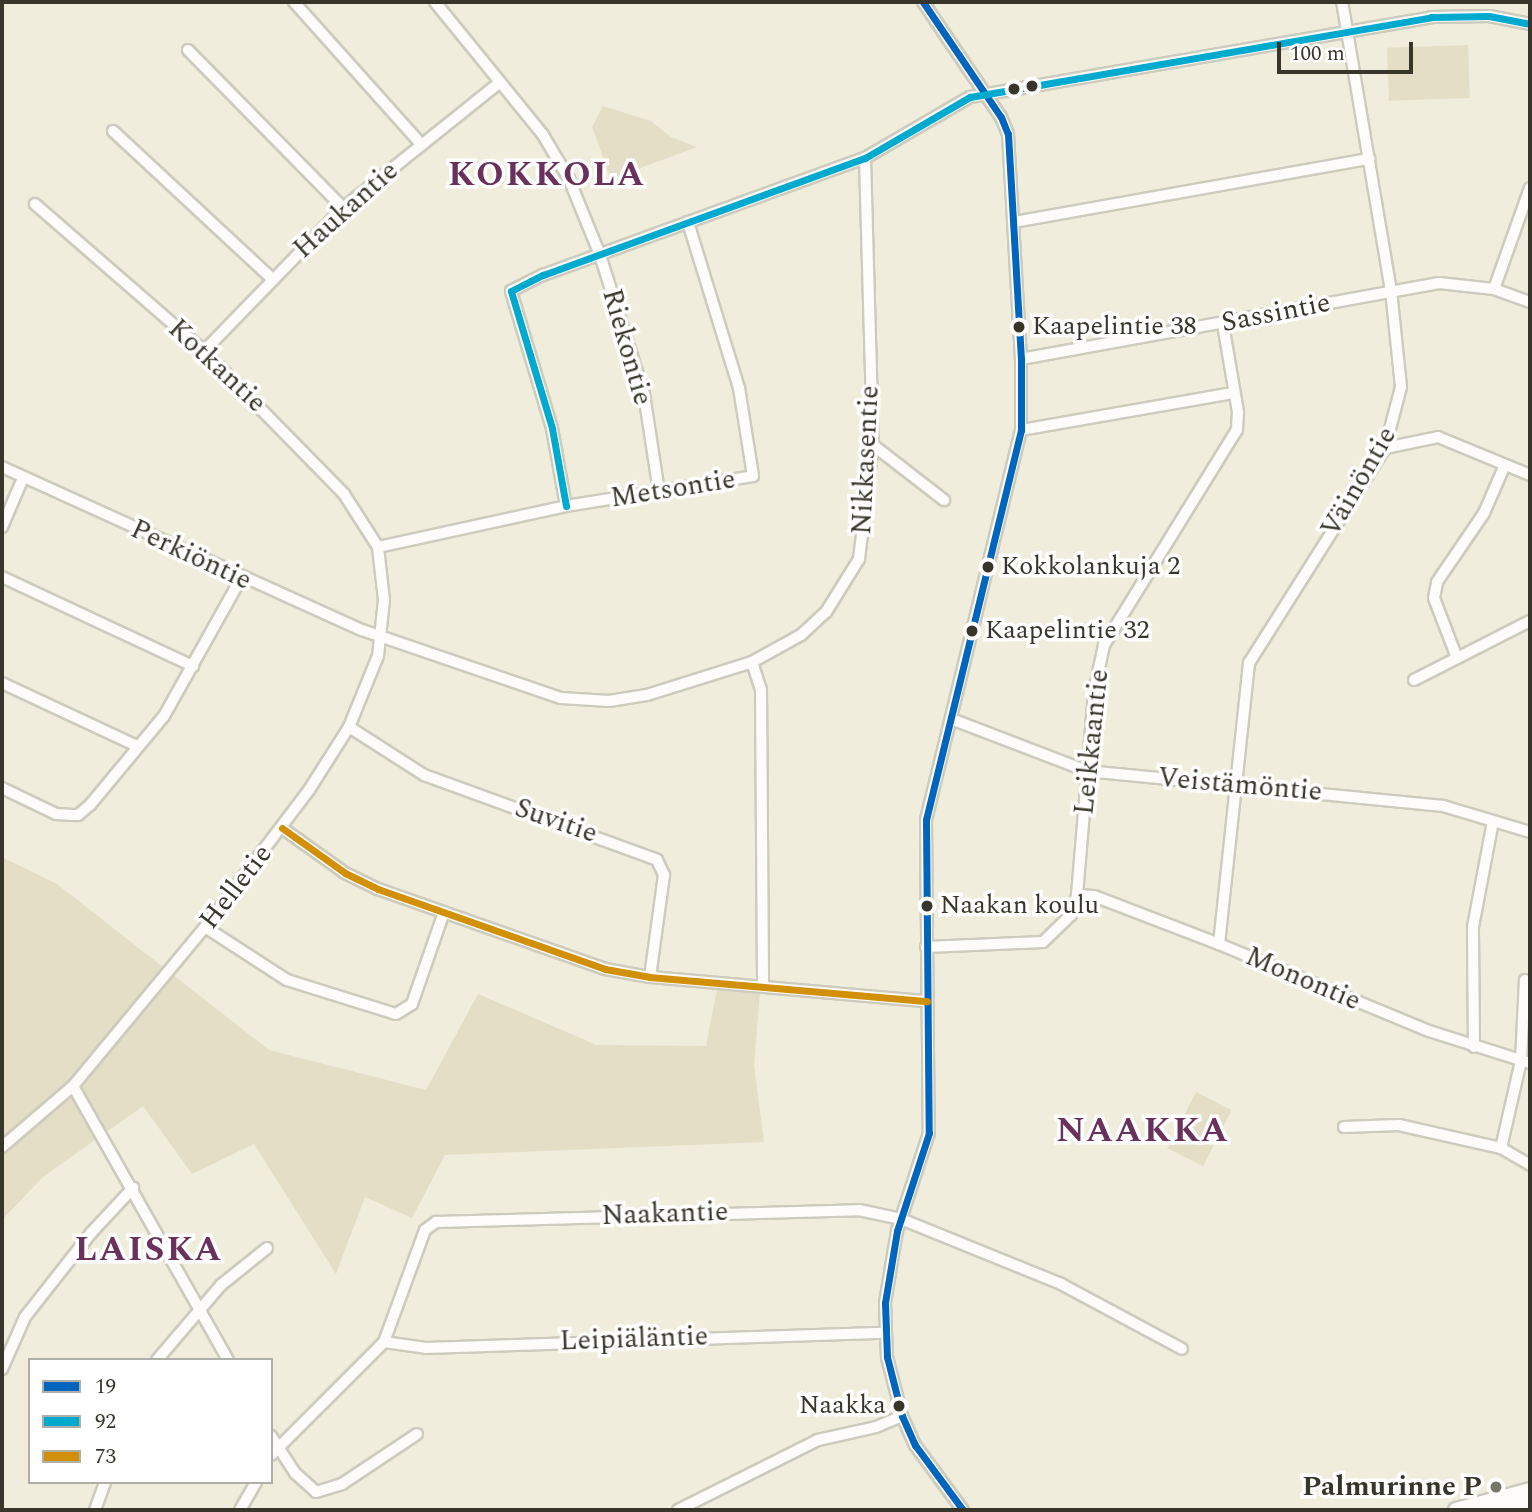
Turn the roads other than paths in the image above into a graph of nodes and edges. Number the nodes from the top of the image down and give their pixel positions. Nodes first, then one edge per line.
1 (294, 2) edge
2 (435, 2) edge
3 (923, 2) edge
4 (1342, 2) edge
5 (1530, 24) edge
6 (1349, 28) junction
7 (188, 50) dead end
8 (500, 82) junction
9 (985, 95) junction
10 (113, 131) dead end
11 (421, 143) junction
12 (865, 158) junction
13 (1369, 159) junction
14 (1530, 188) edge
15 (35, 204) dead end
16 (343, 208) junction
17 (688, 222) junction
18 (1014, 222) junction
19 (600, 255) junction
20 (271, 278) junction
21 (1494, 289) junction
22 (1391, 291) junction
23 (1530, 302) edge
24 (1223, 324) junction
25 (204, 351) junction
26 (1021, 359) junction
27 (1234, 393) junction
28 (1021, 429) junction
29 (873, 445) junction
30 (1385, 448) junction
31 (1505, 465) junction
32 (2, 467) edge
33 (1530, 475) edge
34 (23, 478) junction
35 (659, 492) junction
36 (944, 500) dead end
37 (566, 506) junction
38 (2, 527) edge
39 (378, 547) junction
40 (2, 577) edge
41 (241, 578) junction
42 (1530, 621) edge
43 (382, 636) junction
44 (1457, 658) junction
45 (752, 662) junction
46 (193, 666) junction
47 (1414, 680) dead end
48 (2, 683) edge
49 (954, 720) junction
50 (349, 727) junction
51 (137, 746) junction
52 (1087, 771) junction
53 (1235, 785) junction
54 (2, 788) edge
55 (1493, 821) junction
56 (282, 828) junction
57 (1530, 832) edge
58 (1077, 895) junction
59 (444, 912) junction
60 (205, 927) junction
61 (1219, 944) junction
62 (926, 947) junction
63 (650, 977) junction
64 (1525, 980) dead end
65 (763, 986) junction
66 (927, 1001) junction
67 (1474, 1047) junction
68 (1526, 1062) edge
69 (73, 1086) junction
70 (1344, 1128) dead end
71 (2, 1147) edge
72 (1501, 1148) junction
73 (1530, 1165) edge
74 (133, 1188) junction
75 (901, 1219) junction
76 (267, 1248) dead end
77 (200, 1311) junction
78 (884, 1333) junction
79 (384, 1342) junction
80 (1182, 1349) dead end
81 (159, 1358) edge
82 (227, 1358) edge
83 (2, 1369) edge
84 (902, 1416) junction
85 (418, 1434) dead end
86 (273, 1446) edge
87 (104, 1484) edge
88 (255, 1484) edge
89 (1530, 1490) edge
90 (1530, 1502) edge
91 (95, 1510) edge
92 (240, 1510) edge
93 (678, 1510) edge
94 (963, 1510) edge
95 (1456, 1510) edge
96 (1490, 1510) edge

1 - 11 street
2 - 8 street, Riekontie
3 - 9 street
4 - 6 street, Väinöntie
5 - 6 street
6 - 9 street
6 - 13 street, Väinöntie
7 - 16 street
8 - 11 street, Haukantie
8 - 19 street, Riekontie
9 - 12 street
9 - 18 street
10 - 20 street
11 - 16 street, Haukantie
12 - 17 street
12 - 29 street, Nikkasentie
13 - 18 street
13 - 22 street, Väinöntie
14 - 21 street
15 - 25 street, Kotkantie
16 - 20 street, Haukantie
17 - 19 street
17 - 35 street, Metsontie
18 - 26 street
19 - 35 street, Riekontie
19 - 37 street
20 - 25 street, Haukantie
21 - 22 street, Sassintie
21 - 23 street, Sassintie
22 - 24 street, Sassintie
22 - 30 street, Väinöntie
24 - 26 street, Sassintie
24 - 27 street, Leikkaantie
25 - 39 street, Kotkantie
26 - 28 street
27 - 28 street
27 - 52 street, Leikkaantie
28 - 49 street
29 - 36 street
29 - 45 street, Nikkasentie
30 - 31 street
30 - 53 street, Väinöntie
31 - 33 street
31 - 44 street
32 - 34 street, Perkiöntie
34 - 38 street
34 - 41 street, Perkiöntie
35 - 37 street, Metsontie
37 - 39 street, Metsontie
39 - 43 street, Helletie
40 - 46 street
41 - 43 street, Perkiöntie
41 - 46 street
42 - 44 street
43 - 45 street, Nikkasentie
43 - 50 street, Helletie
44 - 47 street
45 - 65 street
46 - 51 street
48 - 51 street
49 - 52 street, Veistämöntie
49 - 62 street
50 - 56 street, Helletie
50 - 63 street, Suvitie
51 - 54 street
52 - 53 street, Veistämöntie
52 - 58 street, Leikkaantie
53 - 55 street, Veistämöntie
53 - 61 street, Väinöntie
55 - 57 street, Veistämöntie
55 - 67 street
56 - 59 street
56 - 60 street, Helletie
58 - 61 street, Monontie
58 - 62 street, Leikkaantie
59 - 60 street
59 - 63 street
60 - 69 street, Helletie
61 - 67 street, Monontie
62 - 66 street
63 - 65 street
64 - 68 street
65 - 66 street
66 - 75 street
67 - 68 street, Monontie
68 - 72 street
69 - 71 street, Helletie
69 - 74 street
70 - 72 street
72 - 73 street
74 - 77 street
74 - 83 street
75 - 78 street
75 - 79 street, Naakantie
75 - 80 street, Naakantie
76 - 77 street
77 - 81 street
77 - 82 street
78 - 79 street, Leipiäläntie
78 - 84 street
79 - 86 street
84 - 93 street
84 - 94 street
85 - 86 street
87 - 91 street
88 - 92 street
89 - 95 main road
90 - 96 main road

